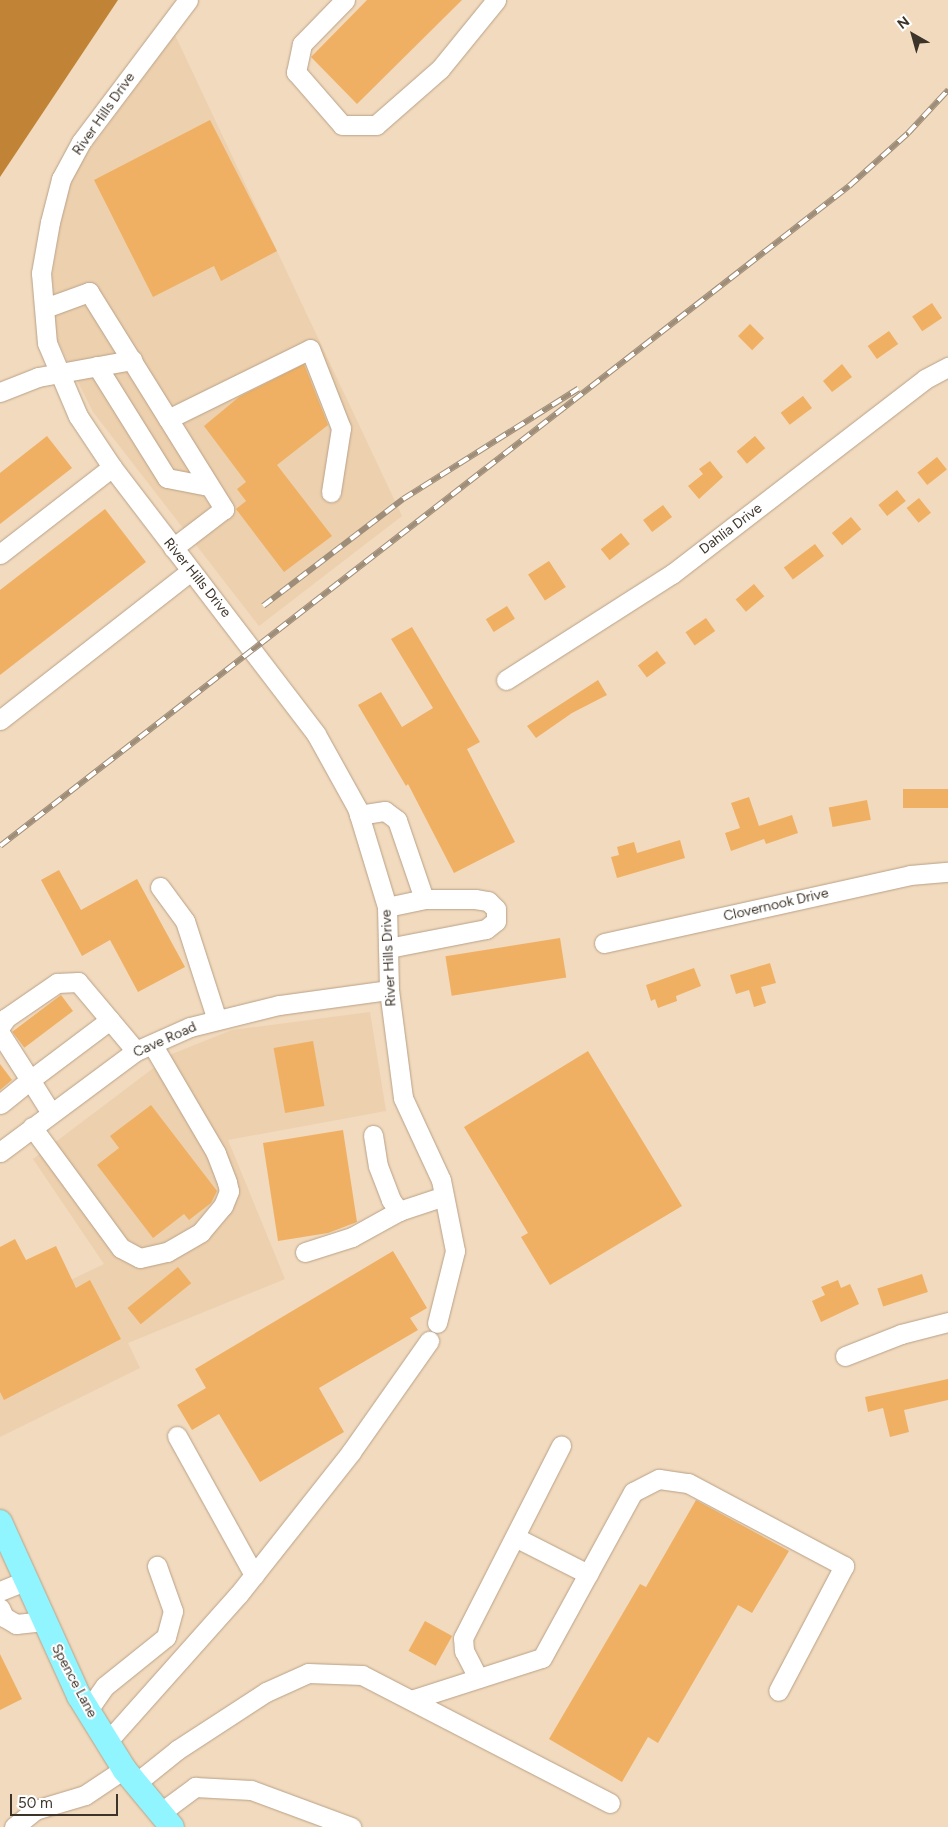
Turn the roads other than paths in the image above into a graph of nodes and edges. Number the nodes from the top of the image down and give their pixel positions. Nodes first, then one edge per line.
1 (188, 0) edge
2 (345, 0) edge
3 (496, 0) edge
4 (44, 308) junction
5 (132, 360) junction
6 (97, 366) junction
7 (948, 367) edge
8 (60, 374) junction
9 (0, 392) edge
10 (168, 419) junction
11 (112, 467) junction
12 (209, 486) junction
13 (331, 492) dead end
14 (173, 548) junction
15 (0, 554) edge
16 (191, 571) junction
17 (506, 680) dead end
18 (0, 720) edge
19 (359, 815) junction
20 (948, 872) edge
21 (160, 887) dead end
22 (424, 899) junction
23 (387, 907) junction
24 (604, 943) dead end
25 (388, 948) junction
26 (389, 990) junction
27 (110, 1020) junction
28 (217, 1020) junction
29 (0, 1027) edge
30 (0, 1033) edge
31 (144, 1048) junction
32 (30, 1080) junction
33 (0, 1104) edge
34 (51, 1113) junction
35 (32, 1127) junction
36 (373, 1135) dead end
37 (0, 1152) edge
38 (443, 1188) junction
39 (399, 1211) junction
40 (305, 1252) dead end
41 (948, 1322) edge
42 (437, 1323) dead end
43 (429, 1341) dead end
44 (845, 1356) dead end
45 (177, 1436) dead end
46 (561, 1446) dead end
47 (0, 1522) edge
48 (515, 1537) junction
49 (157, 1566) dead end
50 (588, 1574) junction
51 (254, 1575) junction
52 (25, 1581) junction
53 (0, 1591) edge
54 (0, 1608) edge
55 (44, 1621) junction
56 (478, 1678) junction
57 (778, 1691) dead end
58 (414, 1699) junction
59 (88, 1710) junction
60 (107, 1742) junction
61 (130, 1776) junction
62 (610, 1803) dead end
63 (166, 1820) edge
64 (14, 1827) edge
65 (351, 1827) edge

1 - 4 street, River Hills Drive
2 - 3 street
4 - 5 street
4 - 8 street, River Hills Drive
5 - 6 street
5 - 10 street
6 - 8 street
6 - 12 street
7 - 17 street, Dahlia Drive
8 - 9 street
8 - 11 street, River Hills Drive
10 - 12 street
10 - 13 street
11 - 14 street, River Hills Drive
11 - 15 street
12 - 14 street
14 - 16 street, River Hills Drive
16 - 18 street
16 - 19 street, River Hills Drive
19 - 22 street
19 - 23 street, River Hills Drive
20 - 24 street, Clovernook Drive
21 - 28 street
22 - 23 street
22 - 25 street
23 - 25 street, River Hills Drive
25 - 26 street, River Hills Drive
26 - 28 street, Cave Road
26 - 38 street, River Hills Drive
27 - 29 street
27 - 31 street
27 - 32 street
28 - 31 street, Cave Road
30 - 32 street
31 - 34 street, Cave Road
31 - 35 street
32 - 33 street
32 - 34 street
34 - 35 street, Cave Road
35 - 37 street, Cave Road
36 - 39 street
38 - 39 street
38 - 42 street, River Hills Drive
39 - 40 street
41 - 44 street
43 - 51 street
45 - 51 street
46 - 48 street
47 - 52 main road, Spence Lane
48 - 50 street
48 - 56 street
49 - 59 street
50 - 56 street
50 - 57 street
51 - 60 street
52 - 53 street
52 - 55 main road, Spence Lane
54 - 55 street
55 - 59 main road, Spence Lane
56 - 58 street
58 - 61 street
58 - 62 street
59 - 60 main road, Spence Lane
60 - 61 main road, Spence Lane
61 - 63 main road, Spence Lane
61 - 64 street
63 - 65 street

